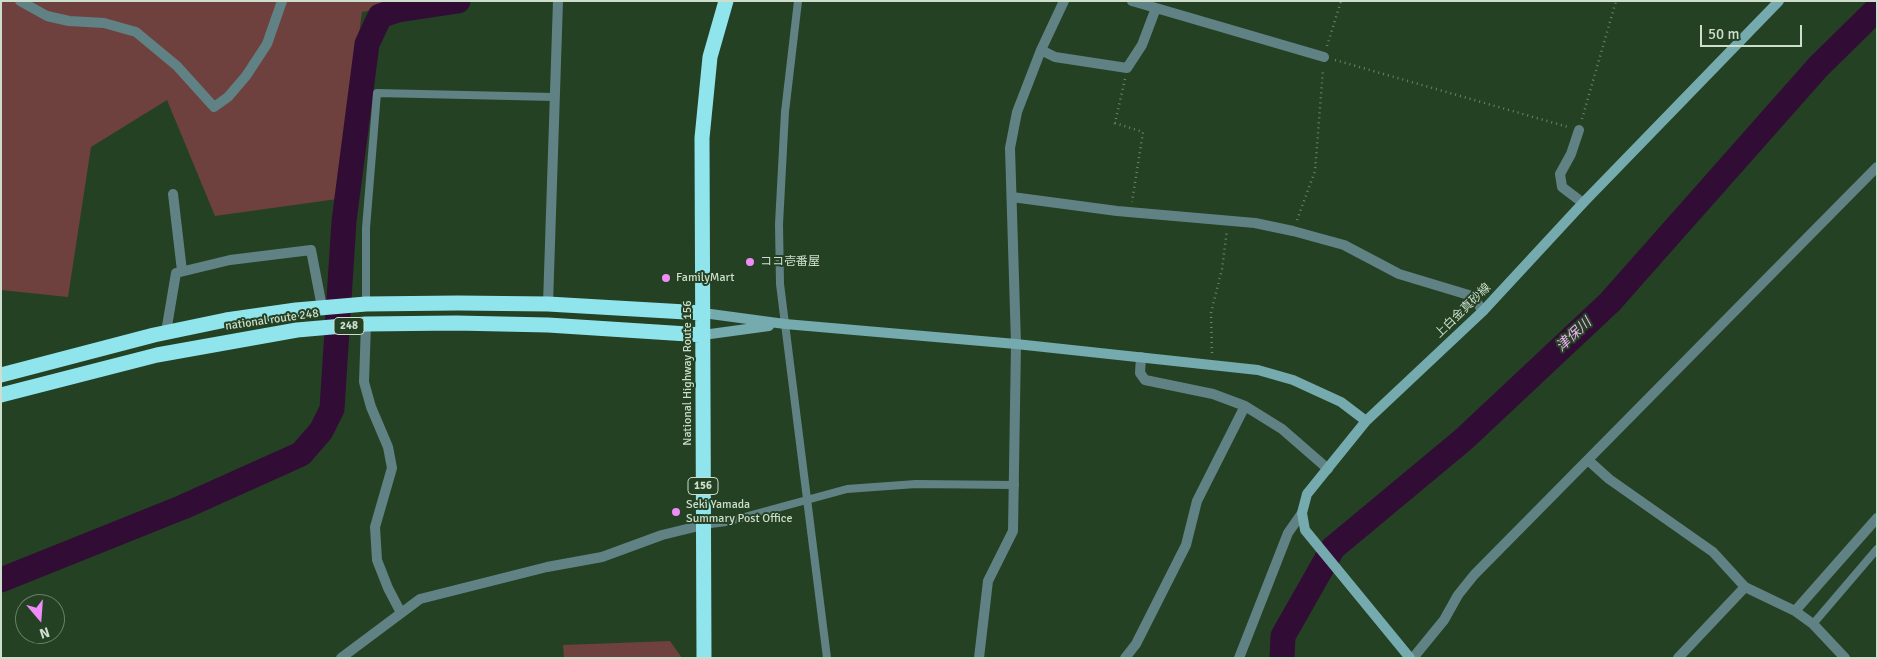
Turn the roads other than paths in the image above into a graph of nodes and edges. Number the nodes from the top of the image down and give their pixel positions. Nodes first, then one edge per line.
1 (20, 1) edge
2 (282, 1) edge
3 (558, 1) edge
4 (726, 1) edge
5 (798, 1) edge
6 (1064, 1) edge
7 (1132, 1) edge
8 (1779, 1) edge
9 (1156, 8) junction
10 (1040, 50) junction
11 (1324, 57) road end
12 (554, 97) junction
13 (1579, 130) road end
14 (1877, 167) edge
15 (174, 194) dead end
16 (1012, 197) junction
17 (1583, 203) junction
18 (182, 271) junction
19 (366, 304) junction
20 (548, 304) junction
21 (322, 307) junction
22 (1483, 311) junction
23 (703, 314) junction
24 (366, 324) junction
25 (785, 324) junction
26 (166, 332) junction
27 (703, 335) junction
28 (1016, 344) junction
29 (1141, 357) junction
30 (1, 375) edge
31 (1, 395) edge
32 (1245, 406) junction
33 (1366, 421) junction
34 (1588, 460) junction
35 (1328, 469) junction
36 (1015, 485) junction
37 (808, 498) junction
38 (1302, 514) junction
39 (1877, 518) edge
40 (703, 525) junction
41 (1877, 549) edge
42 (1745, 587) junction
43 (400, 611) junction
44 (1795, 611) junction
45 (1813, 624) junction
46 (1410, 656) edge
47 (342, 658) edge
48 (704, 658) edge
49 (827, 658) edge
50 (979, 658) edge
51 (1125, 658) edge
52 (1239, 658) edge
53 (1678, 658) edge
54 (1845, 658) edge

1 - 2 street
3 - 12 street
4 - 23 highway, National Highway Route 156 / 156
5 - 25 lane
6 - 10 street
7 - 9 street
8 - 17 main road, 上白金真砂線
9 - 10 street
9 - 11 street
10 - 16 street
12 - 19 lane
12 - 20 street
13 - 17 street
14 - 34 street
15 - 18 street
16 - 22 street
16 - 28 street
17 - 22 main road, 上白金真砂線
18 - 21 street
18 - 26 street
19 - 20 highway, national route 248 / 248
19 - 21 highway, national route 248 / 248
20 - 23 highway, national route 248 / 248
21 - 26 highway, national route 248 / 248
22 - 33 main road, 上白金真砂線
23 - 25 main road
23 - 27 highway, National Highway Route 156 / 156
24 - 27 highway, national route 248 / 248
24 - 31 highway, national route 248 / 248
24 - 43 street
25 - 27 main road
25 - 28 main road
25 - 37 lane
26 - 30 highway, national route 248 / 248
27 - 40 highway, National Highway Route 156 / 156
28 - 29 main road
28 - 36 street
29 - 32 street
29 - 33 main road
32 - 35 street
32 - 51 street
33 - 35 main road, 上白金真砂線
34 - 42 street
34 - 46 street
35 - 38 main road, 上白金真砂線
36 - 37 lane
36 - 50 street
37 - 40 lane
37 - 49 lane
38 - 46 main road, 上白金真砂線
38 - 52 street
39 - 44 street
40 - 43 street
40 - 48 highway, National Highway Route 156 / 156
41 - 45 lane
42 - 44 street
42 - 53 street
43 - 47 street
44 - 45 street
45 - 54 street

